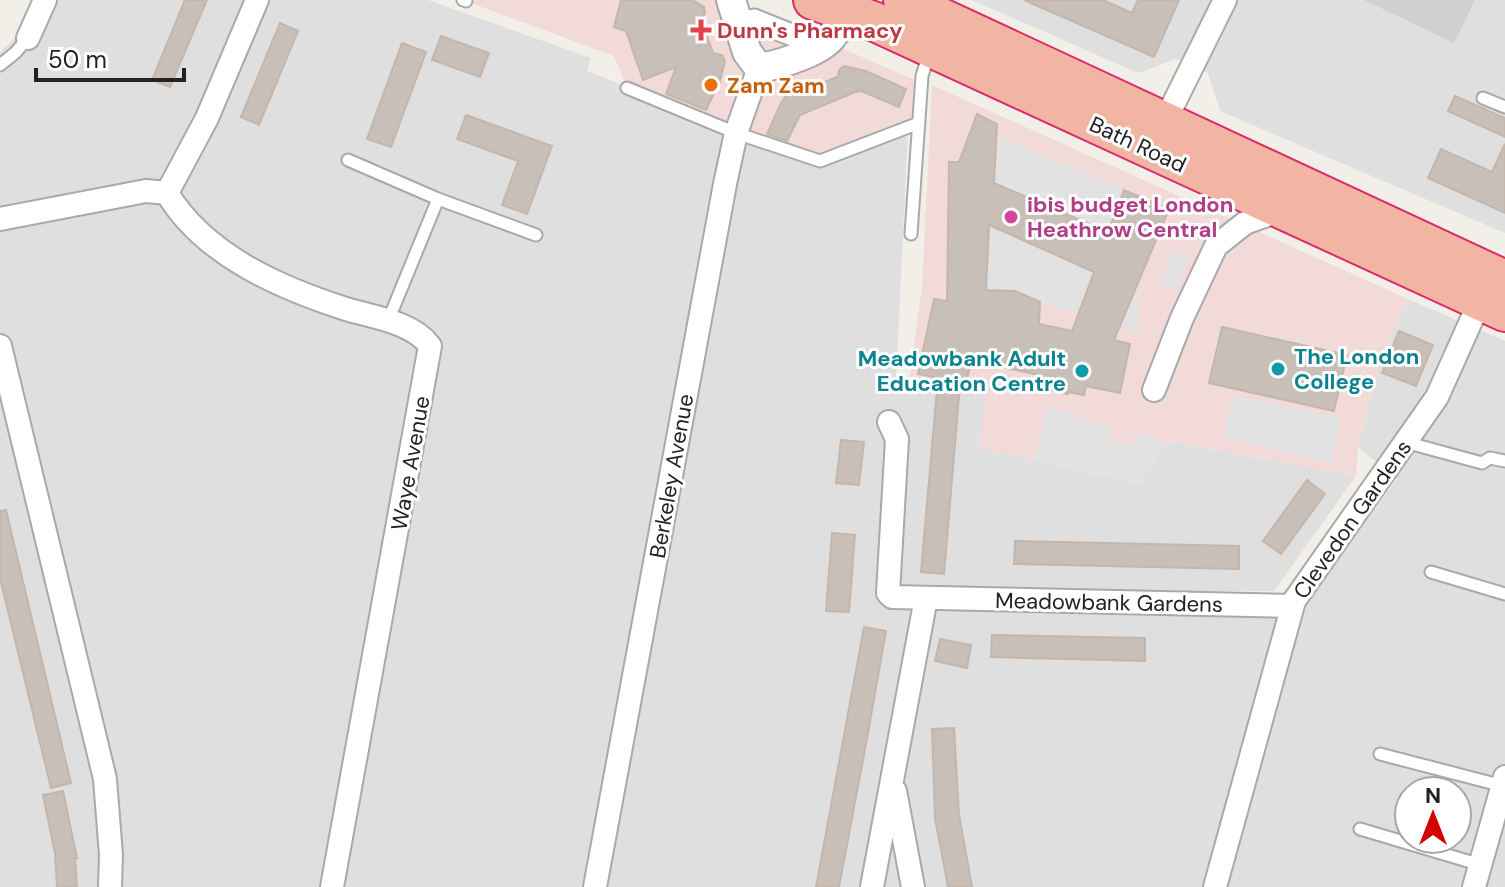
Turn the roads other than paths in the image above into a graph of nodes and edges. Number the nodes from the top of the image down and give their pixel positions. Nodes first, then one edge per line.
1 (45, 0) edge
2 (257, 0) edge
3 (903, 0) edge
4 (1225, 0) edge
5 (831, 3) edge
6 (733, 10) edge
7 (28, 38) joint
8 (819, 47) junction
9 (930, 48) junction
10 (0, 65) edge
11 (759, 68) junction
12 (627, 88) dead end
13 (1483, 98) dead end
14 (1505, 107) edge
15 (1165, 121) junction
16 (919, 123) junction
17 (736, 133) junction
18 (348, 160) dead end
19 (167, 193) junction
20 (1246, 194) junction
21 (438, 199) junction
22 (1287, 213) junction
23 (0, 219) edge
24 (911, 234) dead end
25 (1229, 234) junction
26 (536, 235) dead end
27 (1497, 298) edge
28 (388, 321) junction
29 (0, 346) edge
30 (1154, 390) dead end
31 (889, 422) dead end
32 (1405, 442) junction
33 (1505, 461) edge
34 (1431, 572) dead end
35 (1505, 594) edge
36 (926, 598) junction
37 (1292, 606) junction
38 (1380, 754) dead end
39 (893, 778) junction
40 (1503, 787) edge
41 (1360, 829) dead end
42 (1481, 865) junction
43 (110, 887) edge
44 (332, 887) edge
45 (595, 887) edge
46 (872, 887) edge
47 (913, 887) edge
48 (1215, 887) edge
49 (1474, 887) edge

1 - 7 street
2 - 19 street
3 - 15 highway, Bath Road
4 - 15 street
5 - 8 street
5 - 9 highway, Bath Road
6 - 8 lane
6 - 11 street
7 - 10 lane
8 - 11 street
9 - 16 lane
9 - 20 highway, Bath Road
11 - 17 street, Berkeley Avenue
12 - 17 lane
13 - 14 lane
15 - 27 highway, Bath Road
16 - 17 lane
16 - 24 lane
17 - 45 street, Berkeley Avenue
18 - 21 lane
19 - 23 street
19 - 28 street, Waye Avenue
20 - 22 highway, Bath Road
20 - 25 street
21 - 26 lane
21 - 28 lane
22 - 25 street
22 - 27 highway, Bath Road
25 - 30 street
27 - 32 street, Clevedon Gardens
28 - 44 street, Waye Avenue
29 - 43 street
31 - 36 street, Meadowbank Gardens
32 - 33 lane
32 - 37 street, Clevedon Gardens
34 - 35 lane
36 - 37 street, Meadowbank Gardens
36 - 39 street
37 - 48 street, Clevedon Gardens
38 - 40 lane
39 - 46 street
39 - 47 street
40 - 42 street
41 - 42 lane
42 - 49 street

